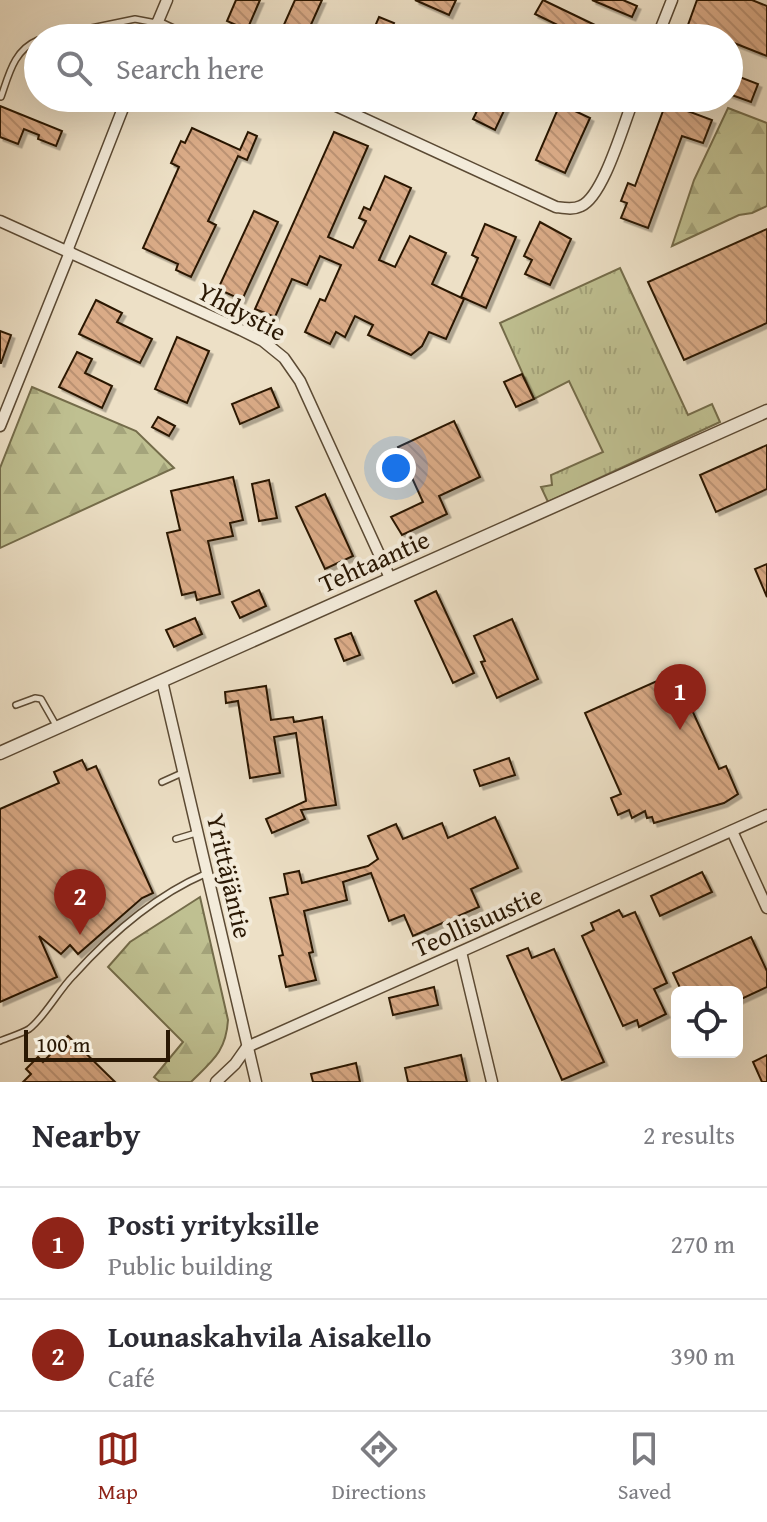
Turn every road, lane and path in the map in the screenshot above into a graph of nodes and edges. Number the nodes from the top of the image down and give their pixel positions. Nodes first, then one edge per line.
1 (167, 0) edge
2 (672, 0) edge
3 (157, 23) joint
4 (111, 24) edge
5 (663, 24) edge
6 (24, 47) edge
7 (1, 97) edge
8 (122, 112) edge
9 (349, 112) edge
10 (628, 112) edge
11 (0, 221) edge
12 (68, 252) junction
13 (767, 411) edge
14 (0, 426) edge
15 (390, 578) junction
16 (162, 681) junction
17 (16, 705) dead end
18 (57, 728) junction
19 (0, 753) edge
20 (183, 773) junction
21 (162, 782) dead end
22 (767, 815) edge
23 (732, 831) junction
24 (197, 832) junction
25 (176, 839) dead end
26 (206, 873) junction
27 (767, 908) edge
28 (461, 952) junction
29 (0, 1041) edge
30 (247, 1047) junction
31 (216, 1082) edge
32 (256, 1082) edge
33 (492, 1082) edge

1 - 3 street
2 - 5 street
3 - 4 lane
6 - 7 lane
8 - 12 street
9 - 10 street
11 - 12 street, Yhdystie
12 - 14 street
12 - 15 street, Yhdystie
13 - 15 street, Tehtaantie
15 - 16 street, Tehtaantie
16 - 18 street, Tehtaantie
16 - 20 street, Yrittäjäntie
17 - 18 lane
18 - 19 street, Tehtaantie
20 - 21 lane
20 - 24 street, Yrittäjäntie
22 - 23 street, Teollisuustie
23 - 27 street
23 - 28 street, Teollisuustie
24 - 25 lane
24 - 26 street, Yrittäjäntie
26 - 29 lane
26 - 30 street, Yrittäjäntie
28 - 30 street, Teollisuustie
28 - 33 street
30 - 31 street, Teollisuustie
30 - 32 street, Yrittäjäntie

